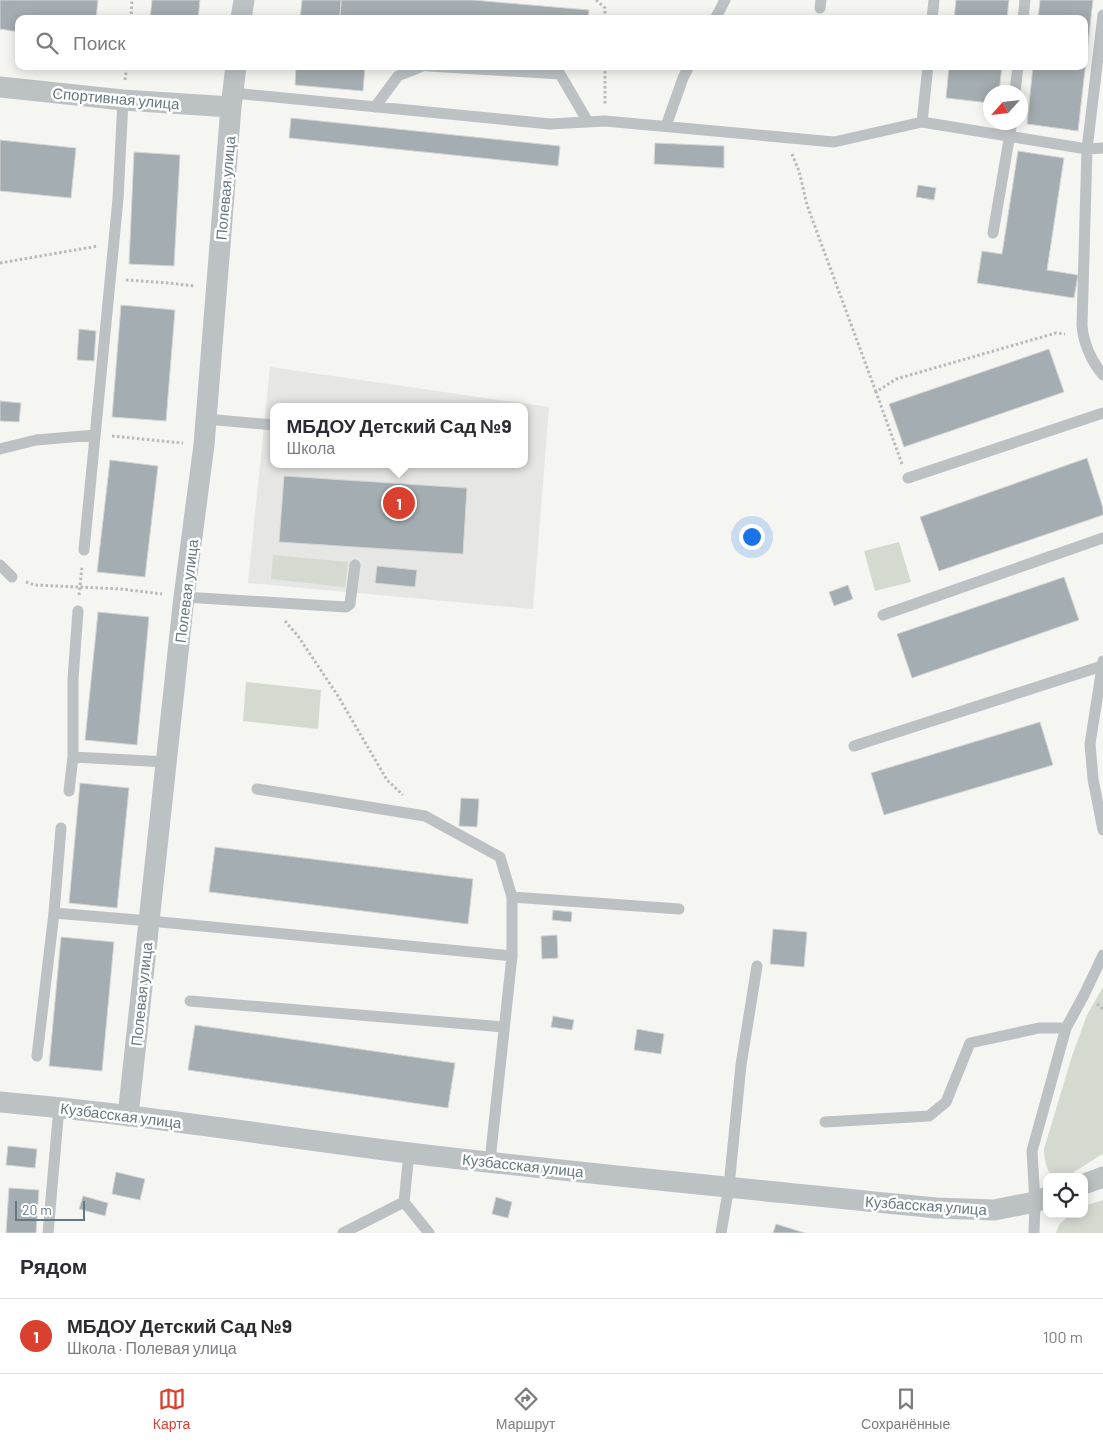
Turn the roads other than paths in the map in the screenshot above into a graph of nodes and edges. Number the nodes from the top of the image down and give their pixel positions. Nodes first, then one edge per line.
1 (244, 0) edge
2 (725, 0) edge
3 (934, 0) edge
4 (1025, 0) edge
5 (242, 15) edge
6 (717, 15) edge
7 (932, 15) edge
8 (1023, 15) edge
9 (1103, 15) edge
10 (236, 70) edge
11 (413, 70) edge
12 (494, 70) edge
13 (687, 70) edge
14 (928, 70) edge
15 (1018, 70) edge
16 (1016, 85) edge
17 (0, 87) edge
18 (124, 100) junction
19 (232, 100) junction
20 (375, 106) junction
21 (588, 122) junction
22 (922, 122) junction
23 (666, 126) junction
24 (1011, 130) edge
25 (1010, 136) junction
26 (1103, 148) edge
27 (1087, 149) junction
28 (993, 233) dead end
29 (1103, 375) edge
30 (1103, 413) edge
31 (206, 419) junction
32 (270, 425) edge
33 (95, 435) junction
34 (0, 449) edge
35 (908, 478) road end
36 (1103, 538) edge
37 (84, 550) road end
38 (0, 565) edge
39 (355, 565) dead end
40 (12, 576) road end
41 (184, 596) junction
42 (78, 611) road end
43 (883, 614) dead end
44 (1102, 662) edge
45 (854, 746) dead end
46 (74, 757) junction
47 (167, 762) junction
48 (257, 789) dead end
49 (69, 791) dead end
50 (61, 828) dead end
51 (1103, 830) edge
52 (512, 897) junction
53 (679, 909) dead end
54 (54, 913) junction
55 (150, 921) junction
56 (1103, 955) edge
57 (512, 956) junction
58 (757, 966) dead end
59 (190, 1001) dead end
60 (504, 1027) junction
61 (1066, 1028) junction
62 (37, 1056) dead end
63 (0, 1102) edge
64 (59, 1107) junction
65 (128, 1116) junction
66 (825, 1122) dead end
67 (408, 1152) junction
68 (490, 1161) junction
69 (1103, 1177) edge
70 (1088, 1183) edge
71 (729, 1186) junction
72 (1041, 1199) edge
73 (404, 1202) junction
74 (48, 1233) edge
75 (343, 1233) edge
76 (428, 1233) edge
77 (722, 1233) edge
78 (1034, 1233) edge

1 - 5 street
2 - 6 lane
3 - 7 lane
4 - 8 lane
9 - 27 lane
10 - 19 street, Полевая улица
11 - 20 lane
12 - 21 lane
13 - 23 lane
14 - 22 lane
15 - 16 lane
17 - 18 street, Спортивная улица
18 - 19 street, Спортивная улица
18 - 33 lane
19 - 20 lane
19 - 31 street, Полевая улица
20 - 21 lane
21 - 23 lane
22 - 23 lane
22 - 25 lane
24 - 25 lane
25 - 27 lane
25 - 28 lane
26 - 27 lane
27 - 29 lane
30 - 35 lane
31 - 32 lane
31 - 41 street, Полевая улица
33 - 34 lane
33 - 37 lane
36 - 43 lane
38 - 40 lane
39 - 41 lane
41 - 47 street, Полевая улица
42 - 46 lane
44 - 45 lane
44 - 51 lane
46 - 47 lane
46 - 49 lane
47 - 55 street, Полевая улица
48 - 52 lane
50 - 54 lane
52 - 53 lane
52 - 57 lane
54 - 55 lane
54 - 62 lane
55 - 57 lane
55 - 65 street, Полевая улица
56 - 61 lane
57 - 60 lane
58 - 71 lane
59 - 60 lane
60 - 68 lane
61 - 66 lane
61 - 72 lane
63 - 64 street, Кузбасская улица
64 - 65 street, Кузбасская улица
64 - 74 lane
65 - 67 street, Кузбасская улица
67 - 68 street, Кузбасская улица
67 - 73 lane
68 - 71 street, Кузбасская улица
69 - 70 street
71 - 72 street, Кузбасская улица
71 - 77 lane
72 - 78 lane
73 - 75 lane
73 - 76 lane

